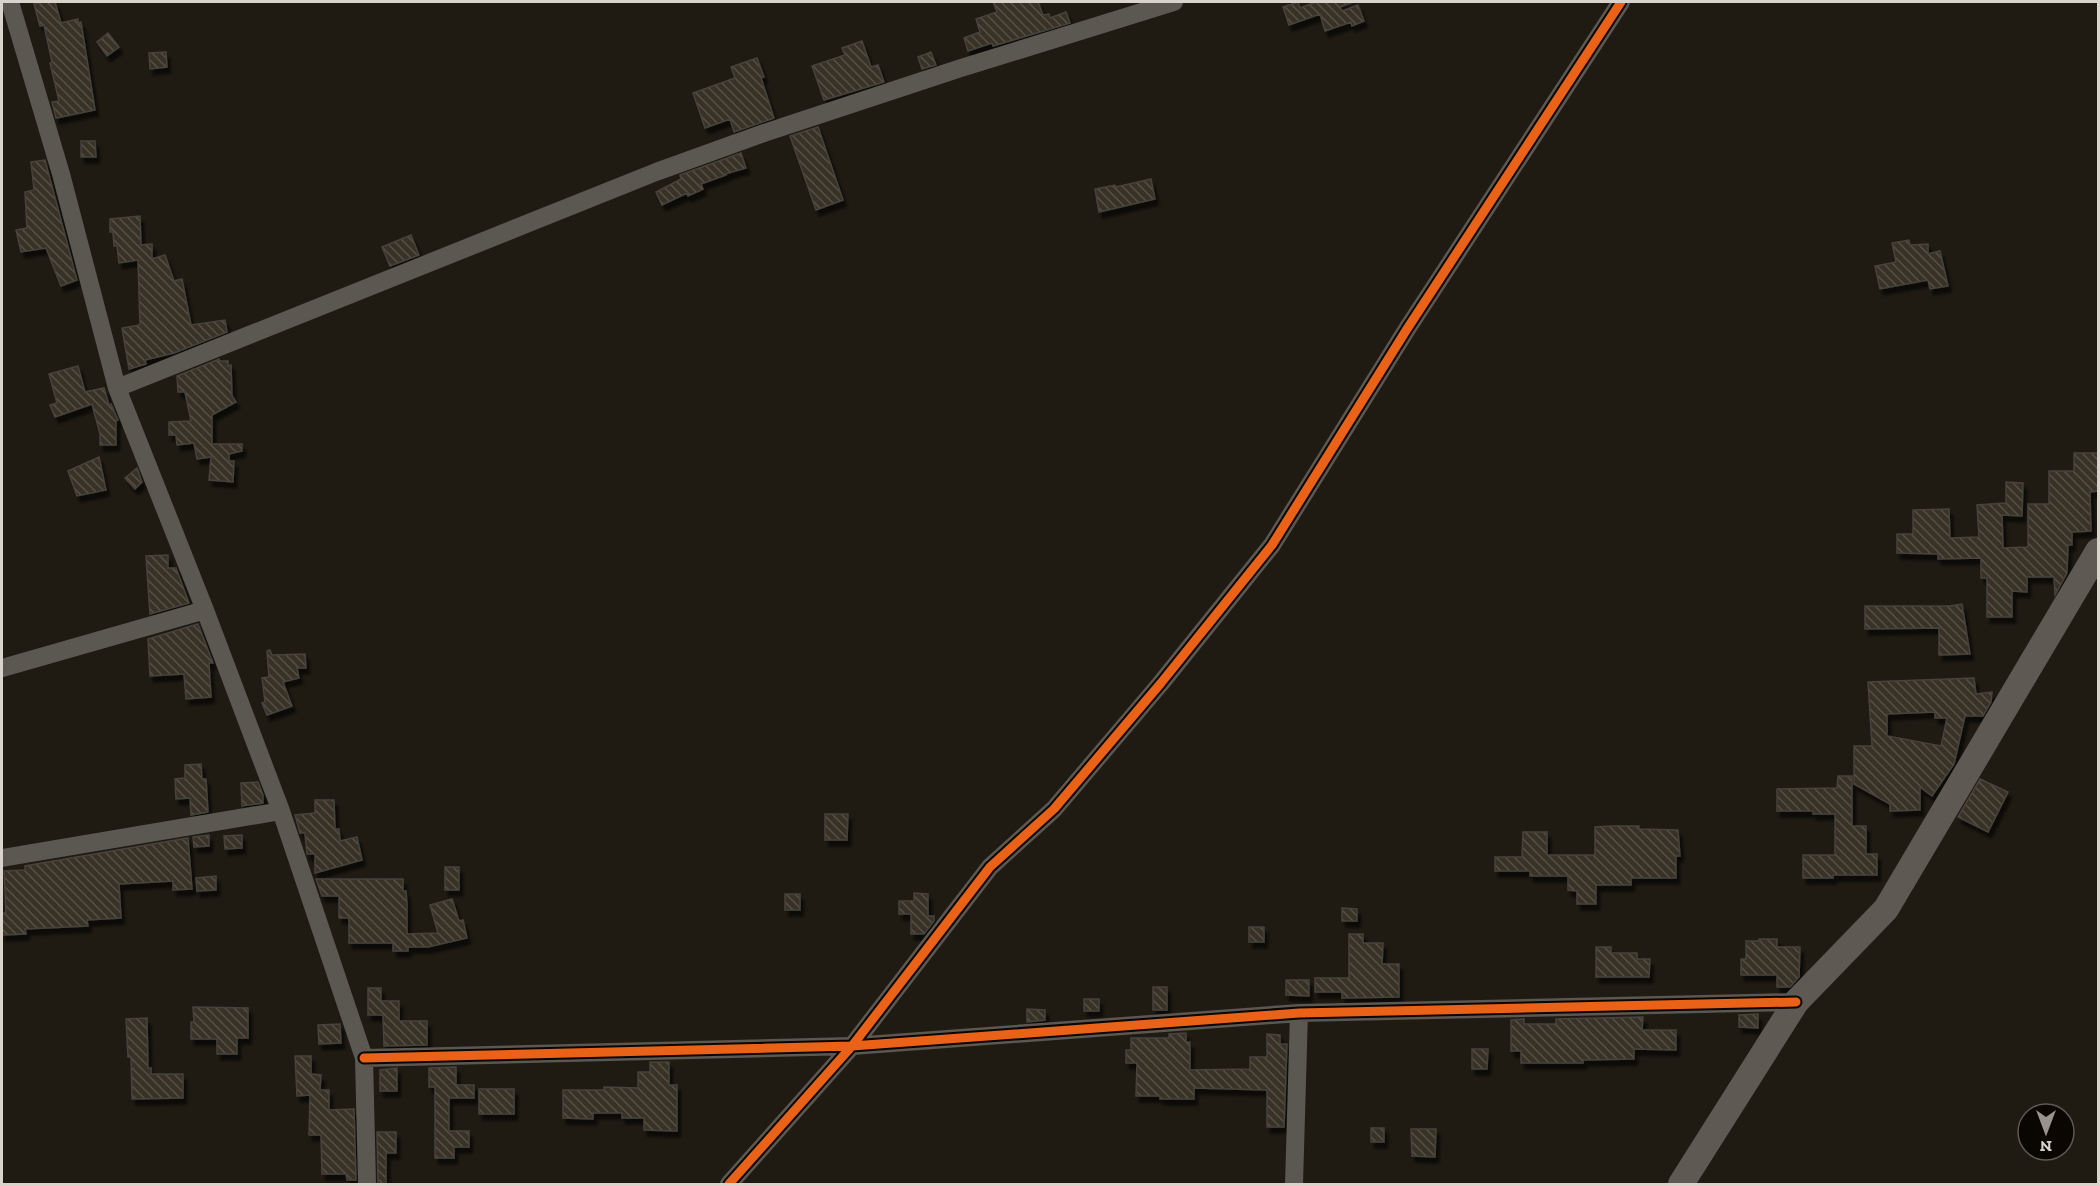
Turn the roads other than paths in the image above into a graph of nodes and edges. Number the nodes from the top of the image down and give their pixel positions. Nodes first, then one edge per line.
1 (10, 2) edge
2 (1174, 2) edge
3 (1622, 2) edge
4 (117, 388) junction
5 (2098, 551) edge
6 (205, 610) junction
7 (2, 668) edge
8 (281, 811) junction
9 (2, 858) edge
10 (1796, 1002) junction
11 (1299, 1013) junction
12 (852, 1046) junction
13 (364, 1058) junction
14 (368, 1185) edge
15 (729, 1185) edge
16 (1294, 1185) edge
17 (1681, 1185) edge

1 - 4 street
2 - 4 street
3 - 12 street
4 - 6 street
5 - 10 street
6 - 7 street
6 - 8 street
8 - 9 street
8 - 13 street
10 - 11 street
10 - 17 street
11 - 12 street
11 - 16 street
12 - 13 street
12 - 15 street
13 - 14 street

